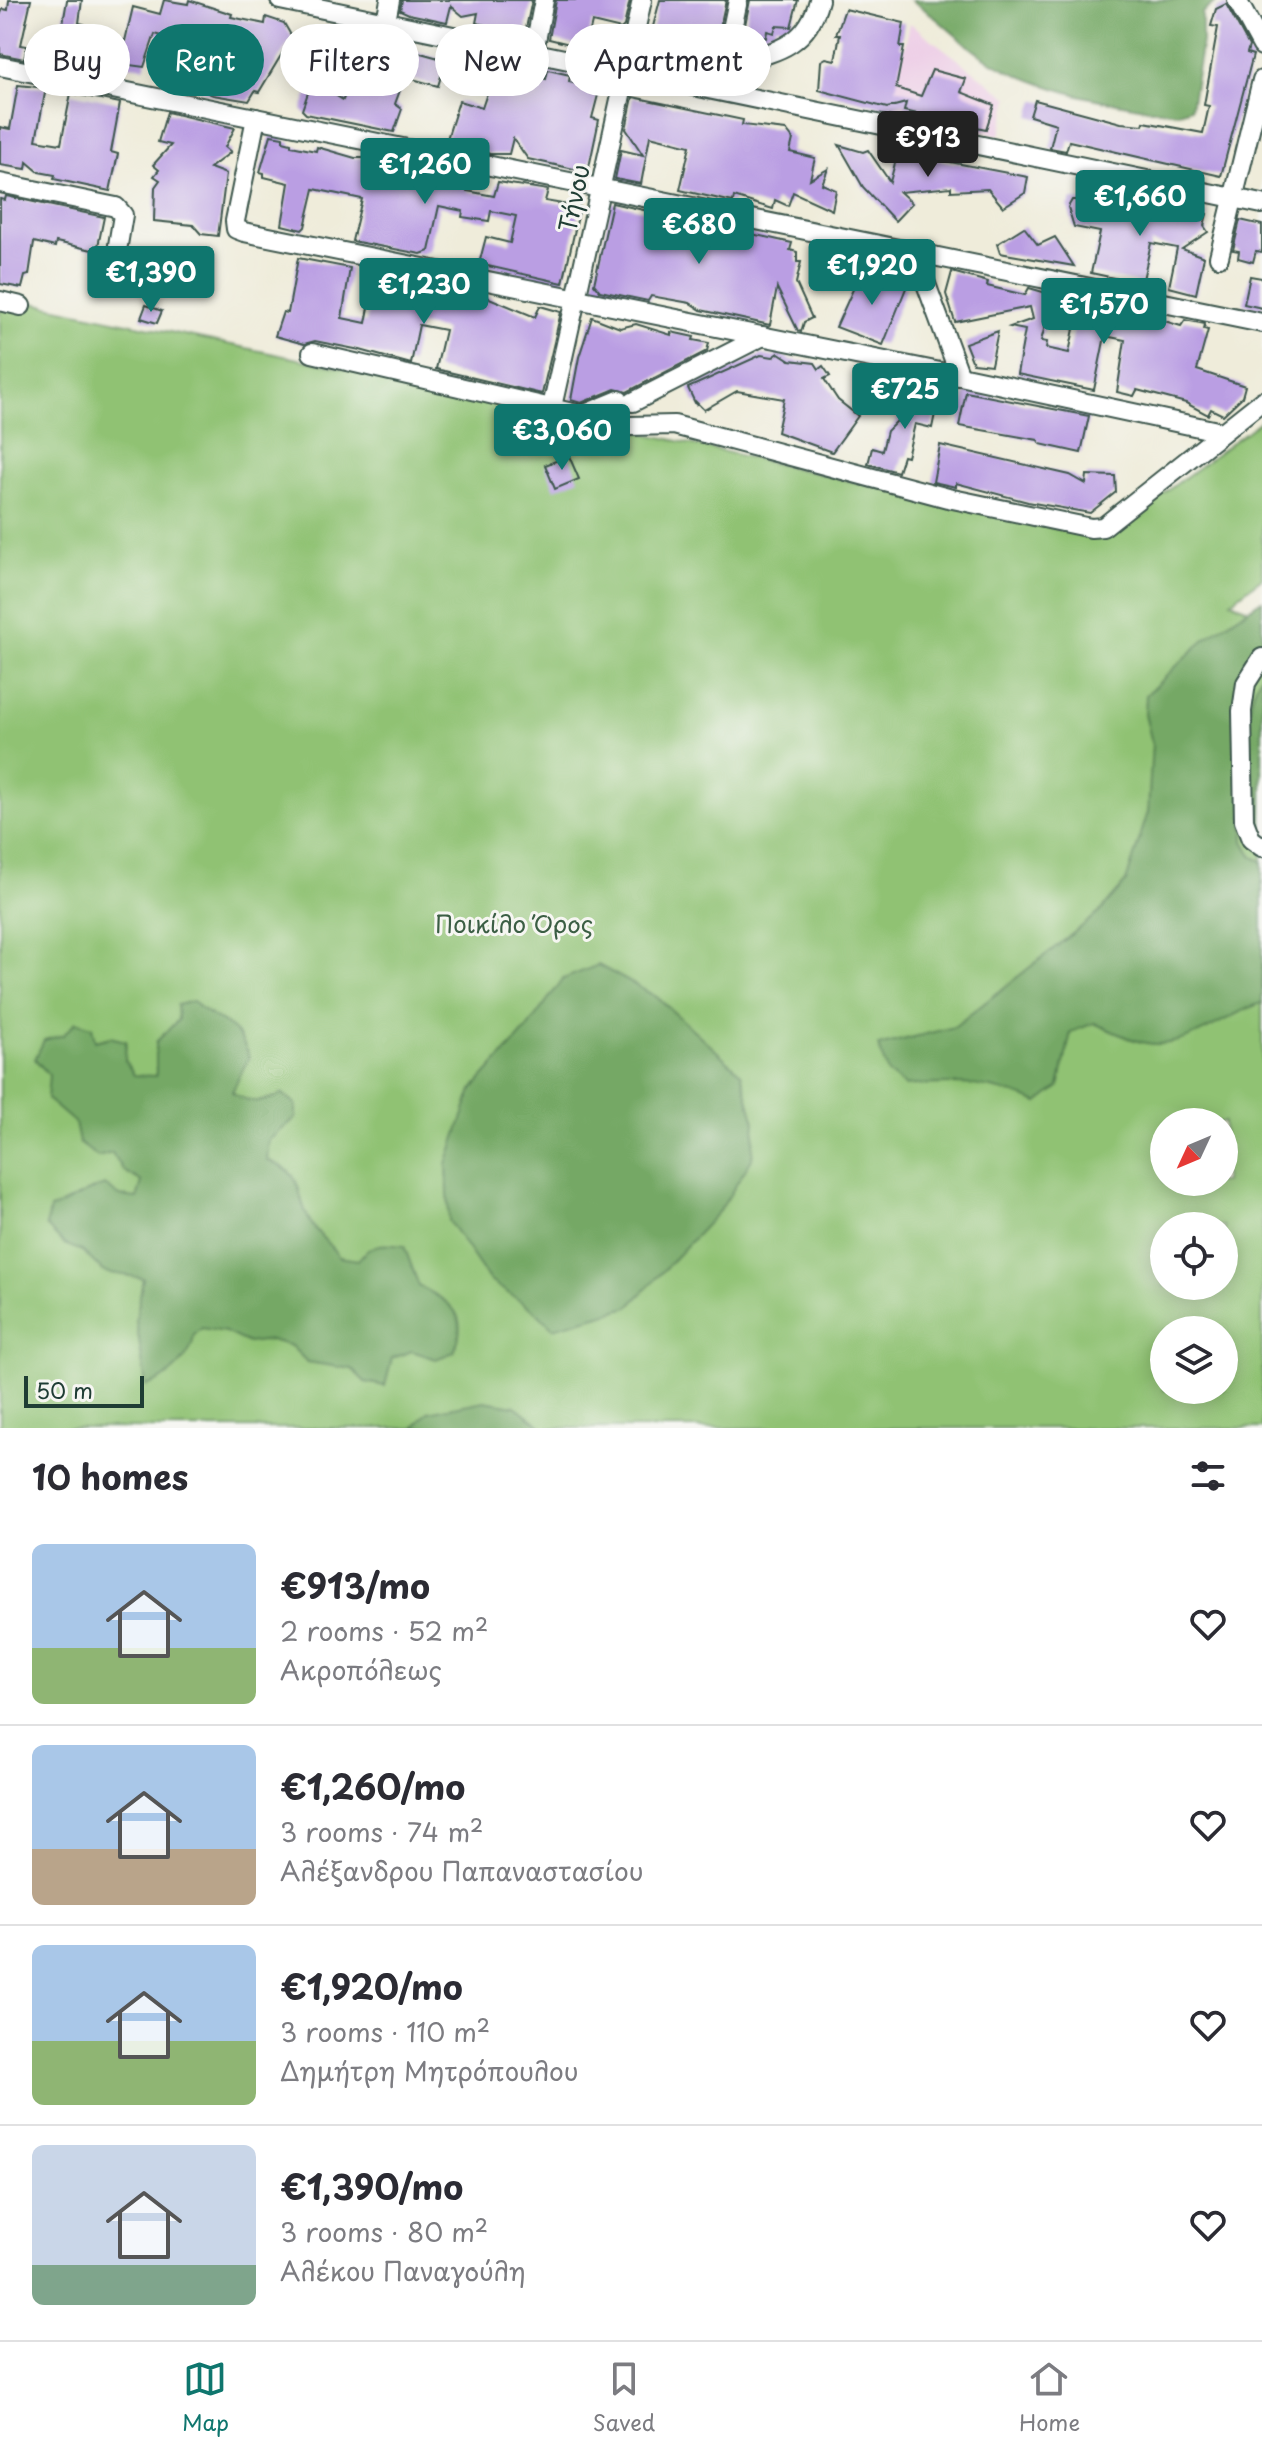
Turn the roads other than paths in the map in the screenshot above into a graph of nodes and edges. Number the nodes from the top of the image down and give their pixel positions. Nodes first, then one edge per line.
1 (280, 0) edge
2 (390, 0) edge
3 (544, 0) edge
4 (642, 0) edge
5 (738, 0) edge
6 (819, 0) edge
7 (1237, 0) edge
8 (386, 21) junction
9 (539, 24) edge
10 (637, 24) edge
11 (733, 24) edge
12 (435, 31) edge
13 (1262, 46) edge
14 (771, 52) edge
15 (0, 66) edge
16 (1262, 80) edge
17 (621, 96) edge
18 (749, 96) edge
19 (256, 118) junction
20 (0, 183) edge
21 (600, 188) junction
22 (1236, 199) junction
23 (1262, 204) edge
24 (118, 245) dead end
25 (915, 254) junction
26 (1219, 257) dead end
27 (0, 301) edge
28 (576, 301) junction
29 (21, 306) dead end
30 (1262, 323) edge
31 (763, 336) junction
32 (312, 353) dead end
33 (960, 376) junction
34 (1262, 401) edge
35 (552, 407) junction
36 (585, 414) junction
37 (1222, 432) junction
38 (1262, 658) edge
39 (1262, 847) edge

1 - 8 street
2 - 8 street
3 - 9 street
4 - 10 street, Τήνου
5 - 11 street
6 - 14 street
7 - 13 street
8 - 12 street
15 - 19 street
16 - 22 street
17 - 21 street, Τήνου
18 - 22 street
19 - 21 street
19 - 28 street
20 - 24 street
21 - 25 street
21 - 28 street, Τήνου
22 - 23 street
22 - 26 street
25 - 30 street
25 - 33 street
27 - 29 street
28 - 31 street
28 - 35 street, Τήνου
31 - 33 street
31 - 36 street
32 - 35 street
33 - 37 street
34 - 37 street
35 - 36 street
36 - 37 street
38 - 39 street

